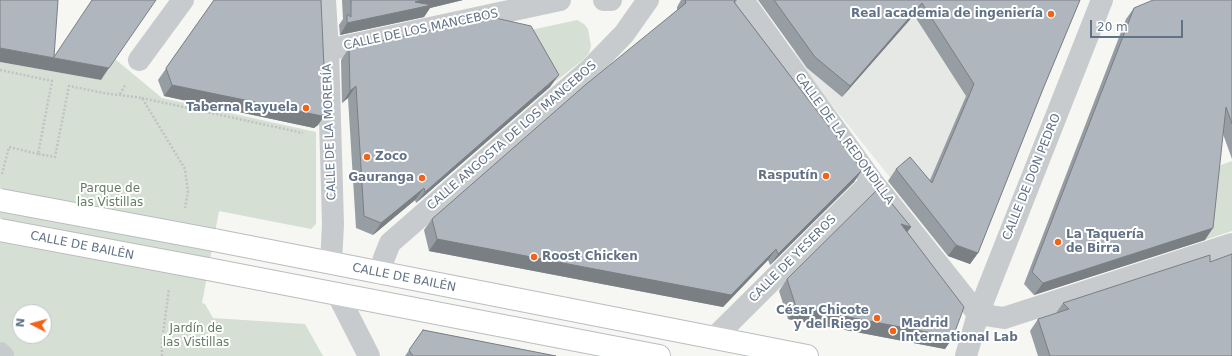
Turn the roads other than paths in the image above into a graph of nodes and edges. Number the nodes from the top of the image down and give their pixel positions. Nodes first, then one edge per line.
1 (183, 0) edge
2 (325, 0) edge
3 (560, 0) edge
4 (604, 0) edge
5 (611, 0) edge
6 (648, 0) edge
7 (743, 0) edge
8 (1106, 2) edge
9 (328, 50) junction
10 (139, 60) dead end
11 (872, 181) junction
12 (0, 200) edge
13 (0, 230) edge
14 (1232, 244) edge
15 (330, 263) junction
16 (380, 273) junction
17 (338, 295) junction
18 (978, 314) junction
19 (714, 338) junction
20 (0, 353) edge
21 (3, 356) edge
22 (369, 356) edge
23 (659, 356) edge
24 (807, 356) edge
25 (966, 356) edge

1 - 10 street
2 - 9 street, CALLE DE LA MORERÍA
3 - 9 street, CALLE DE LOS MANCEBOS
4 - 5 street
6 - 16 street, CALLE ANGOSTA DE LOS MANCEBOS
7 - 11 street, CALLE DE LA REDONDILLA
8 - 18 street, CALLE DE DON PEDRO
9 - 15 street, CALLE DE LA MORERÍA
11 - 18 street, CALLE DE LA REDONDILLA
11 - 19 street, CALLE DE YESEROS
12 - 15 main road, CALLE DE BAILÉN, bridge
13 - 17 main road, CALLE DE BAILÉN, bridge
14 - 18 street
15 - 16 main road, CALLE DE BAILÉN
16 - 19 main road, CALLE DE BAILÉN
17 - 22 street
17 - 23 main road, CALLE DE BAILÉN
18 - 25 street, CALLE DE DON PEDRO
19 - 24 main road, CALLE DE BAILÉN
20 - 21 street

